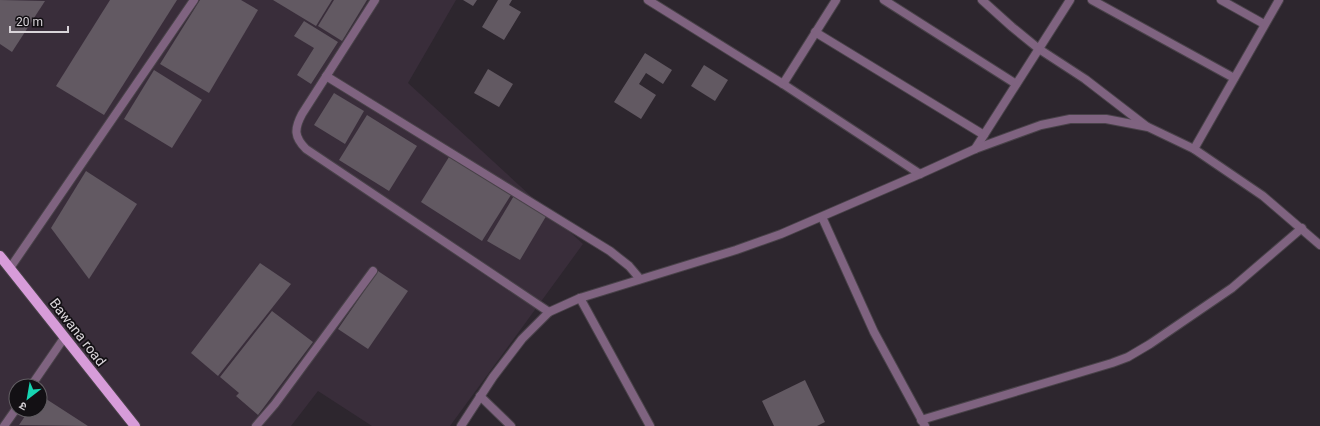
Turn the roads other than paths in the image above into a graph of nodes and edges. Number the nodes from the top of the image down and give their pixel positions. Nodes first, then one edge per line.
1 (194, 0) edge
2 (375, 0) edge
3 (648, 0) edge
4 (836, 0) edge
5 (884, 0) edge
6 (982, 0) edge
7 (1070, 0) edge
8 (1092, 0) edge
9 (1221, 0) edge
10 (1279, 0) edge
11 (1264, 24) junction
12 (815, 32) junction
13 (1039, 49) junction
14 (326, 76) junction
15 (1234, 78) junction
16 (783, 84) junction
17 (1016, 84) junction
18 (1148, 127) junction
19 (984, 135) junction
20 (975, 149) junction
21 (1194, 149) junction
22 (920, 174) junction
23 (822, 217) junction
24 (1302, 228) junction
25 (1320, 245) edge
26 (0, 256) edge
27 (10, 268) junction
28 (373, 271) dead end
29 (640, 279) junction
30 (580, 298) junction
31 (549, 312) junction
32 (64, 338) junction
33 (36, 378) edge
34 (480, 396) junction
35 (923, 423) edge
36 (135, 426) edge
37 (256, 426) edge
38 (461, 426) edge
39 (510, 426) edge
40 (650, 426) edge

1 - 27 street
2 - 14 street
3 - 16 street
4 - 12 street
5 - 17 street
6 - 13 street
7 - 13 street
8 - 15 street
9 - 11 street
10 - 11 street
11 - 15 street
12 - 16 street
12 - 19 street
13 - 17 street
13 - 18 street
14 - 29 street
14 - 31 street
15 - 21 street
16 - 22 street
17 - 19 street
18 - 20 street
18 - 21 street
19 - 20 street
20 - 22 street
21 - 24 street
22 - 23 street
23 - 29 street
23 - 35 street
24 - 25 street
24 - 35 street
26 - 27 main road, Bawana road
27 - 32 main road, Bawana road
28 - 37 street
29 - 30 street
30 - 31 street
30 - 40 street
31 - 34 street
32 - 33 street
32 - 36 main road, Bawana road
34 - 38 street
34 - 39 street

